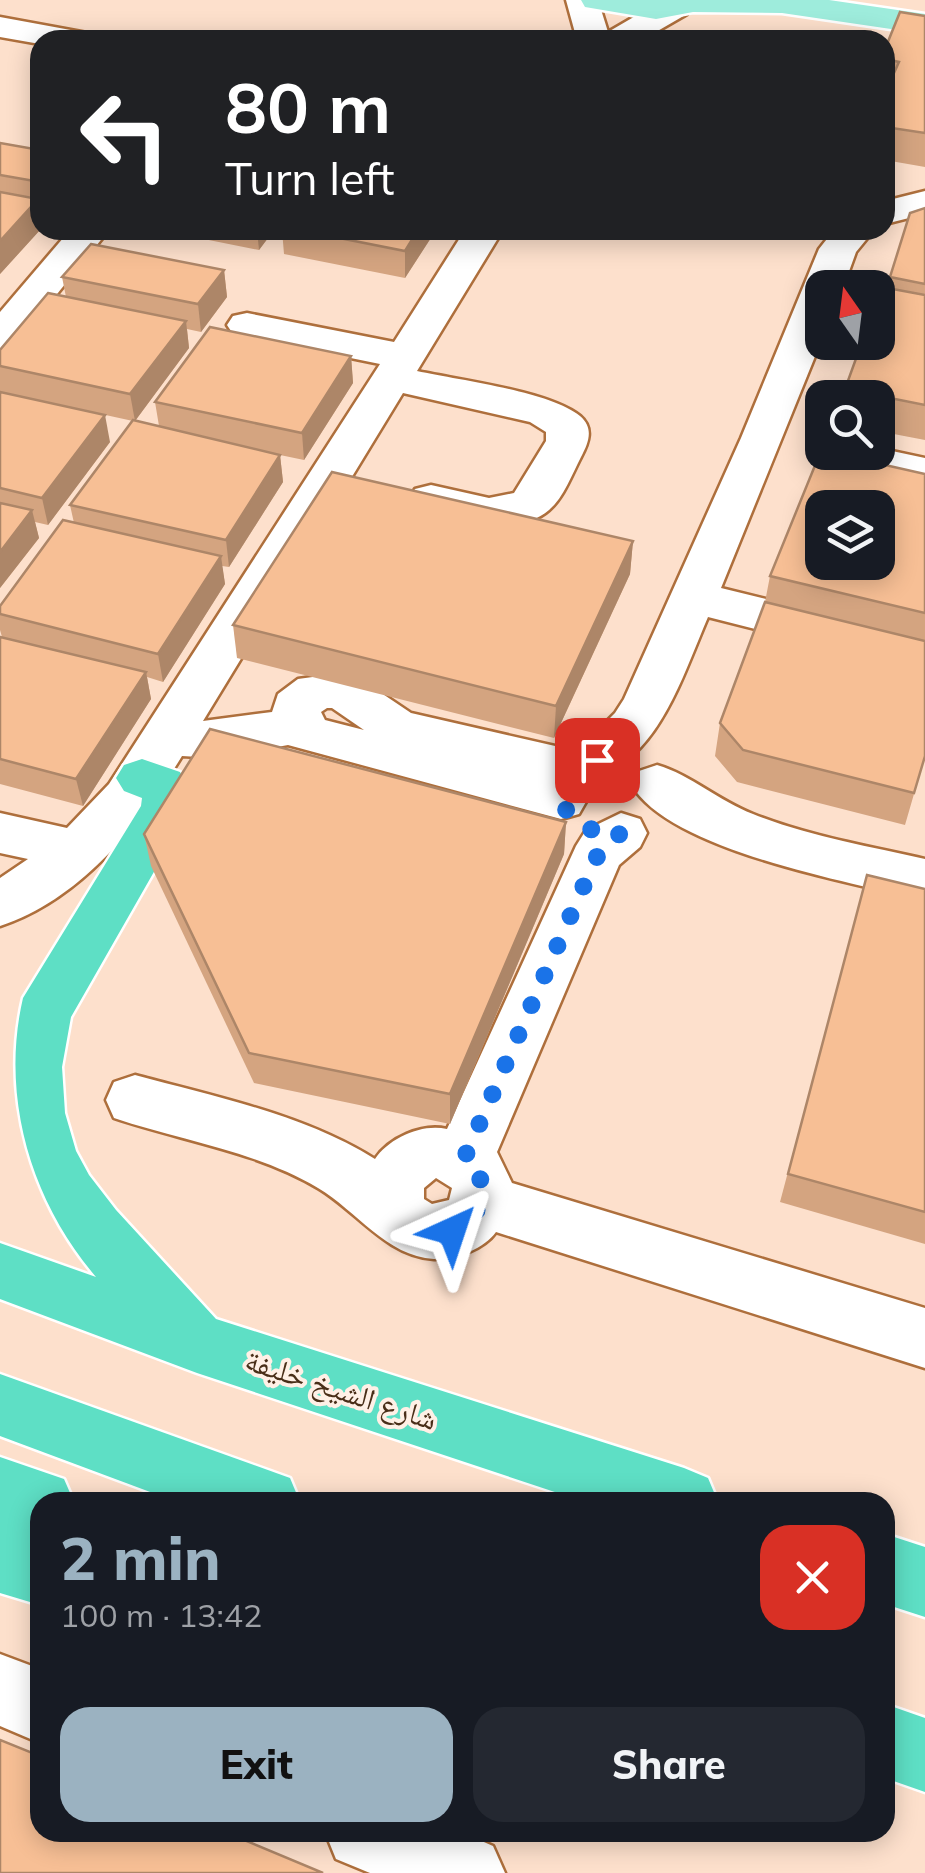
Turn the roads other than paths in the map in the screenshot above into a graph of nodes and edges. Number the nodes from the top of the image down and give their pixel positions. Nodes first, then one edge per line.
1 (582, 0) edge
2 (598, 0) edge
3 (692, 3) edge
4 (925, 24) edge
5 (0, 27) edge
6 (591, 30) edge
7 (638, 30) edge
8 (30, 32) edge
9 (925, 192) edge
10 (895, 196) edge
11 (925, 202) edge
12 (895, 210) edge
13 (82, 240) edge
14 (478, 240) edge
15 (832, 269) edge
16 (247, 325) dead end
17 (0, 338) edge
18 (398, 367) junction
19 (764, 438) junction
20 (805, 446) edge
21 (895, 465) edge
22 (925, 472) edge
23 (363, 482) junction
24 (693, 597) junction
25 (925, 655) edge
26 (141, 680) edge
27 (194, 694) junction
28 (648, 700) junction
29 (154, 757) junction
30 (578, 776) junction
31 (655, 781) junction
32 (734, 830) junction
33 (627, 832) junction
34 (0, 833) edge
35 (80, 850) junction
36 (925, 880) edge
37 (0, 905) edge
38 (135, 1100) dead end
39 (306, 1149) junction
40 (456, 1171) junction
41 (396, 1212) junction
42 (11, 1266) edge
43 (925, 1338) edge
44 (197, 1343) junction
45 (0, 1405) edge
46 (0, 1490) edge
47 (239, 1492) edge
48 (653, 1492) edge
49 (30, 1500) edge
50 (0, 1558) edge
51 (30, 1567) edge
52 (895, 1572) edge
53 (925, 1582) edge
54 (0, 1690) edge
55 (30, 1702) edge
56 (895, 1745) edge
57 (925, 1756) edge
58 (388, 1842) edge
59 (466, 1873) edge

1 - 6 street
2 - 3 main road
3 - 4 main road
3 - 7 street
5 - 8 street
9 - 10 street
11 - 12 street
13 - 17 street
14 - 18 street
15 - 19 street
16 - 18 street
18 - 23 street
18 - 23 street
19 - 20 street
19 - 24 street
21 - 22 street
23 - 27 street
24 - 25 street
24 - 28 street
26 - 27 street
27 - 29 street
28 - 30 street
28 - 31 street
29 - 30 street
29 - 35 street
29 - 44 highway
30 - 31 street
30 - 33 street
31 - 32 street
31 - 33 street
32 - 33 street
32 - 36 street
33 - 40 street
34 - 35 street
35 - 37 street
38 - 39 street
39 - 40 street
39 - 41 street
40 - 41 street
40 - 41 street
40 - 43 street
42 - 44 highway, شارع الشيخ خليفة
44 - 48 highway, شارع الشيخ خليفة
45 - 47 highway
46 - 49 highway
50 - 51 highway
52 - 53 highway
54 - 55 street
56 - 57 highway
58 - 59 street

